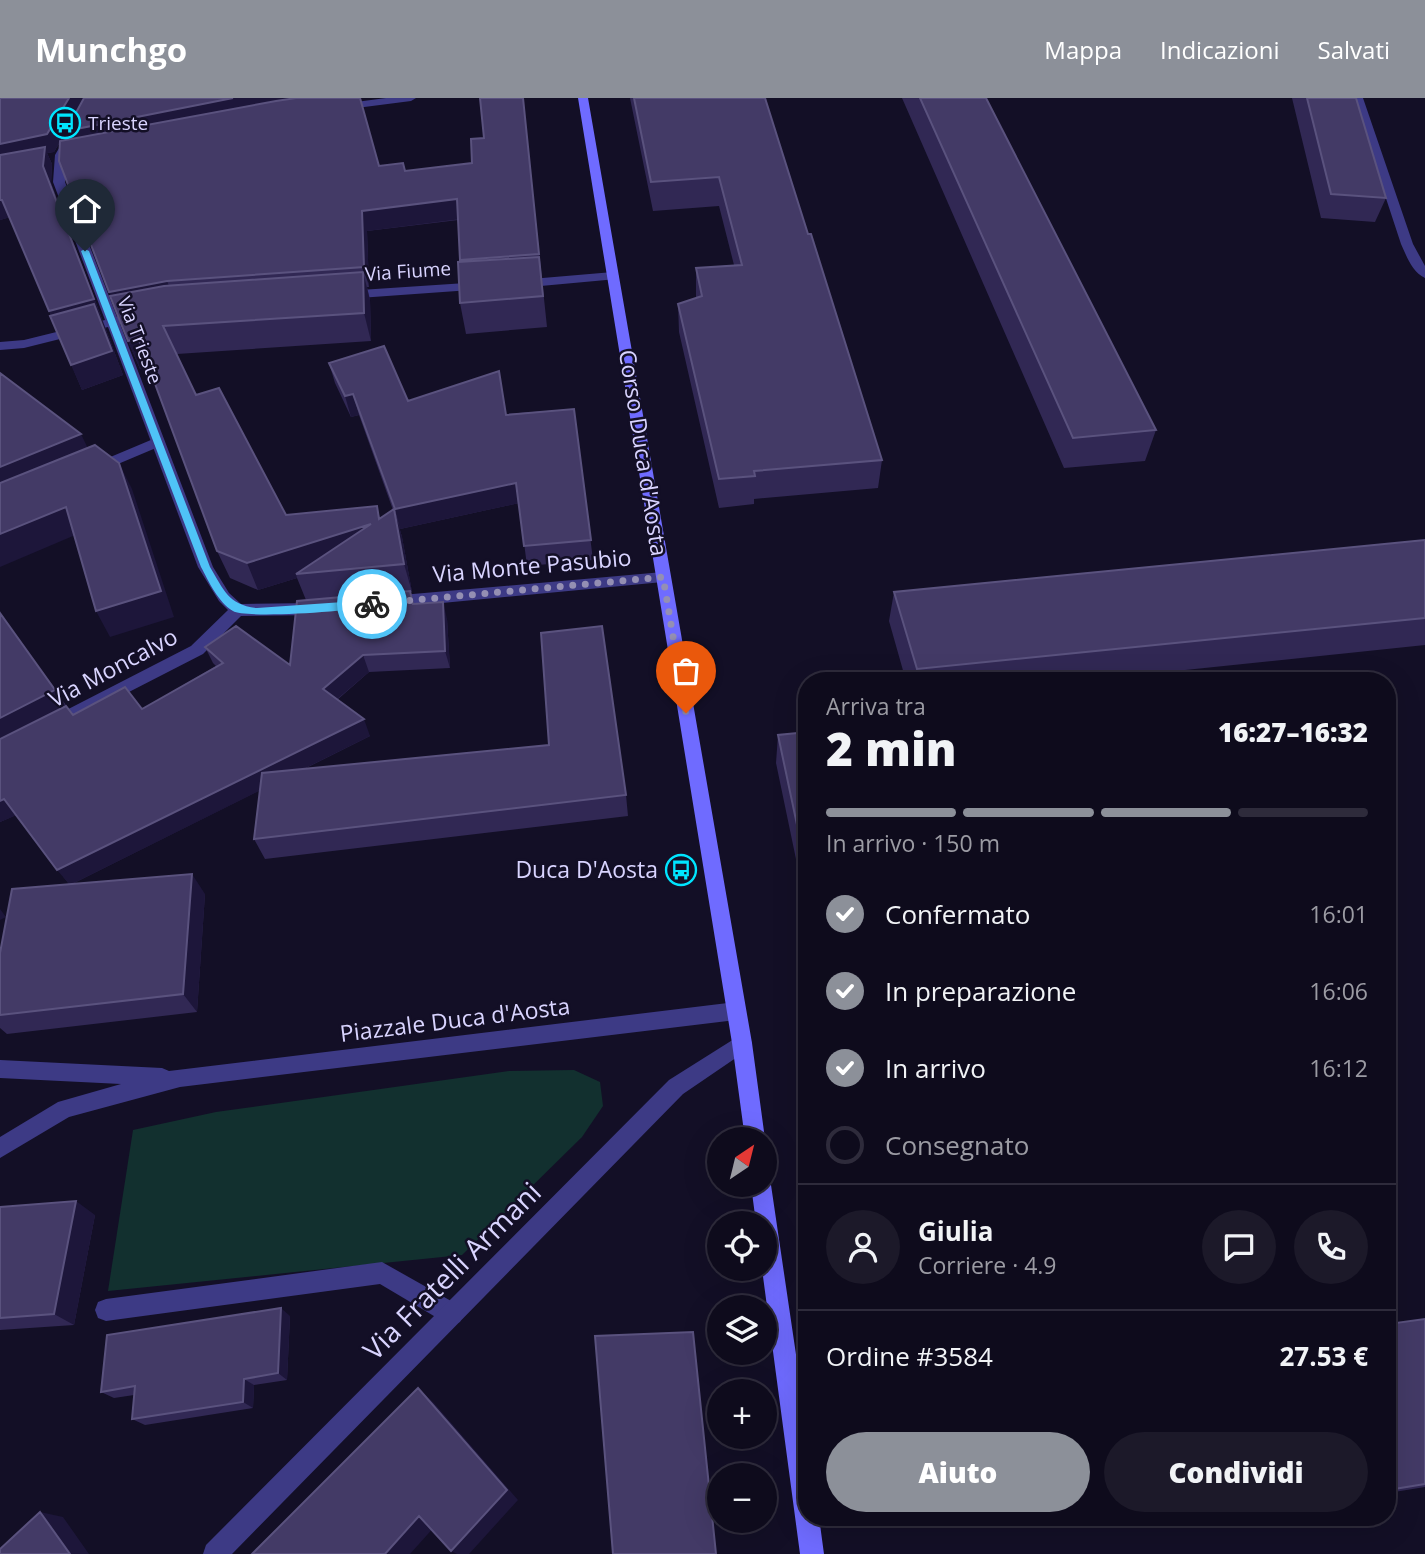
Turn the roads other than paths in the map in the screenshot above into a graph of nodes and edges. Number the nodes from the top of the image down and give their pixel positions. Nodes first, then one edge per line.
1 (411, 98) edge
2 (583, 98) edge
3 (1357, 98) edge
4 (333, 108) edge
5 (72, 133) edge
6 (1425, 274) edge
7 (613, 276) junction
8 (332, 295) edge
9 (162, 310) edge
10 (111, 320) junction
11 (0, 346) edge
12 (158, 442) junction
13 (85, 473) edge
14 (663, 577) junction
15 (372, 604) edge
16 (330, 608) edge
17 (237, 610) junction
18 (37, 733) edge
19 (736, 1011) junction
20 (742, 1043) junction
21 (0, 1069) edge
22 (180, 1078) junction
23 (753, 1127) edge
24 (0, 1149) edge
25 (763, 1197) edge
26 (106, 1311) dead end
27 (452, 1314) junction
28 (798, 1451) edge
29 (808, 1526) edge
30 (215, 1554) edge
31 (812, 1554) edge

1 - 4 street
2 - 7 street, Corso Duca d'Aosta
3 - 6 street
5 - 10 street, Via Trieste
7 - 8 street, Via Fiume
7 - 14 street, Corso Duca d'Aosta
9 - 10 street
10 - 11 street
10 - 12 street, Via Trieste
12 - 13 street
12 - 17 street, Via Trieste
14 - 15 street, Via Monte Pasubio
14 - 19 street, Corso Duca d'Aosta
16 - 17 street
17 - 18 street, Via Moncalvo
19 - 20 street, Corso Duca d'Aosta
19 - 22 street, Piazzale Duca d'Aosta
20 - 23 street, Corso Duca d'Aosta
20 - 27 street, Via Fratelli Armani
21 - 22 street, Piazzale Duca d'Aosta
22 - 24 street, Piazzale Duca d'Aosta
25 - 28 street
26 - 27 street
27 - 30 street, Via Fratelli Armani
29 - 31 street

